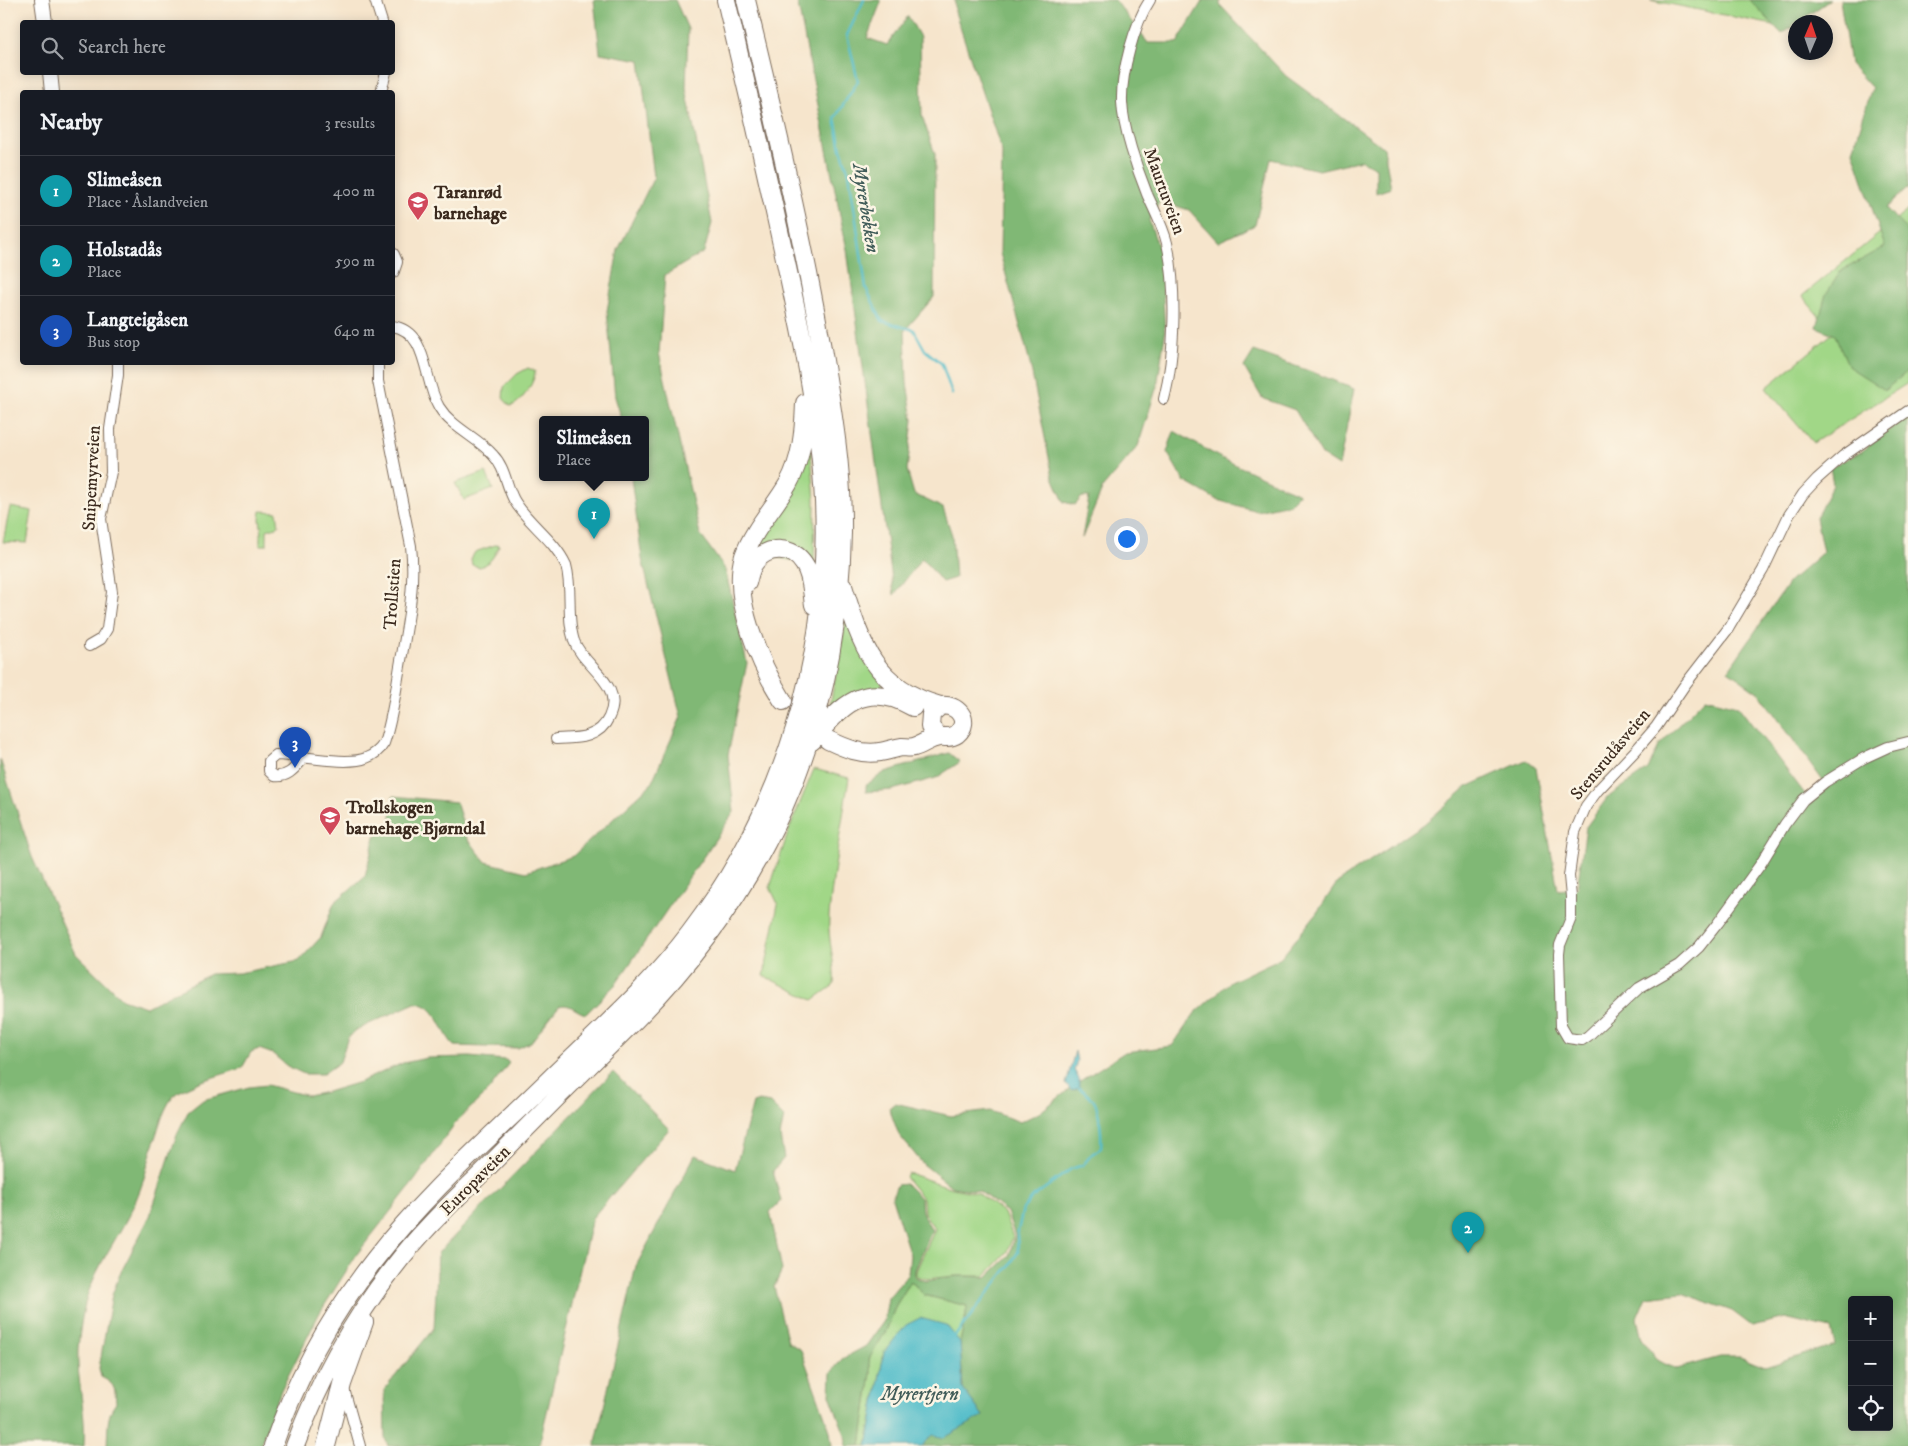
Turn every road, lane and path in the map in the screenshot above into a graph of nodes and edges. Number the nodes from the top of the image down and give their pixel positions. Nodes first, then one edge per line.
1 (42, 0) edge
2 (375, 0) edge
3 (726, 0) edge
4 (746, 0) edge
5 (1150, 0) edge
6 (45, 20) edge
7 (381, 20) edge
8 (50, 75) edge
9 (385, 75) edge
10 (52, 90) edge
11 (382, 90) edge
12 (395, 327) edge
13 (806, 356) junction
14 (118, 365) edge
15 (378, 365) edge
16 (1164, 399) dead end
17 (1908, 411) edge
18 (840, 576) junction
19 (744, 598) junction
20 (818, 627) junction
21 (89, 646) dead end
22 (783, 701) dead end
23 (934, 721) junction
24 (556, 740) dead end
25 (828, 740) dead end
26 (1908, 742) edge
27 (808, 745) junction
28 (304, 758) dead end
29 (374, 1294) junction
30 (342, 1384) junction
31 (273, 1446) edge
32 (295, 1446) edge
33 (326, 1446) edge
34 (360, 1446) edge

1 - 6 street
2 - 7 street
3 - 13 highway
4 - 18 highway
5 - 16 street, Maurtuveien
8 - 10 street
9 - 11 street
12 - 24 street
13 - 19 highway
13 - 20 highway, Europaveien
14 - 21 street, Snipemyrveien
15 - 28 street, Trollstien
17 - 26 street, Stensrudåsveien
18 - 23 highway
18 - 27 highway
19 - 20 highway
19 - 22 highway
20 - 31 highway, Europaveien
23 - 25 highway
23 - 27 highway
27 - 29 highway, Europaveien
29 - 30 highway
29 - 32 highway, Europaveien
30 - 33 highway
30 - 34 street

